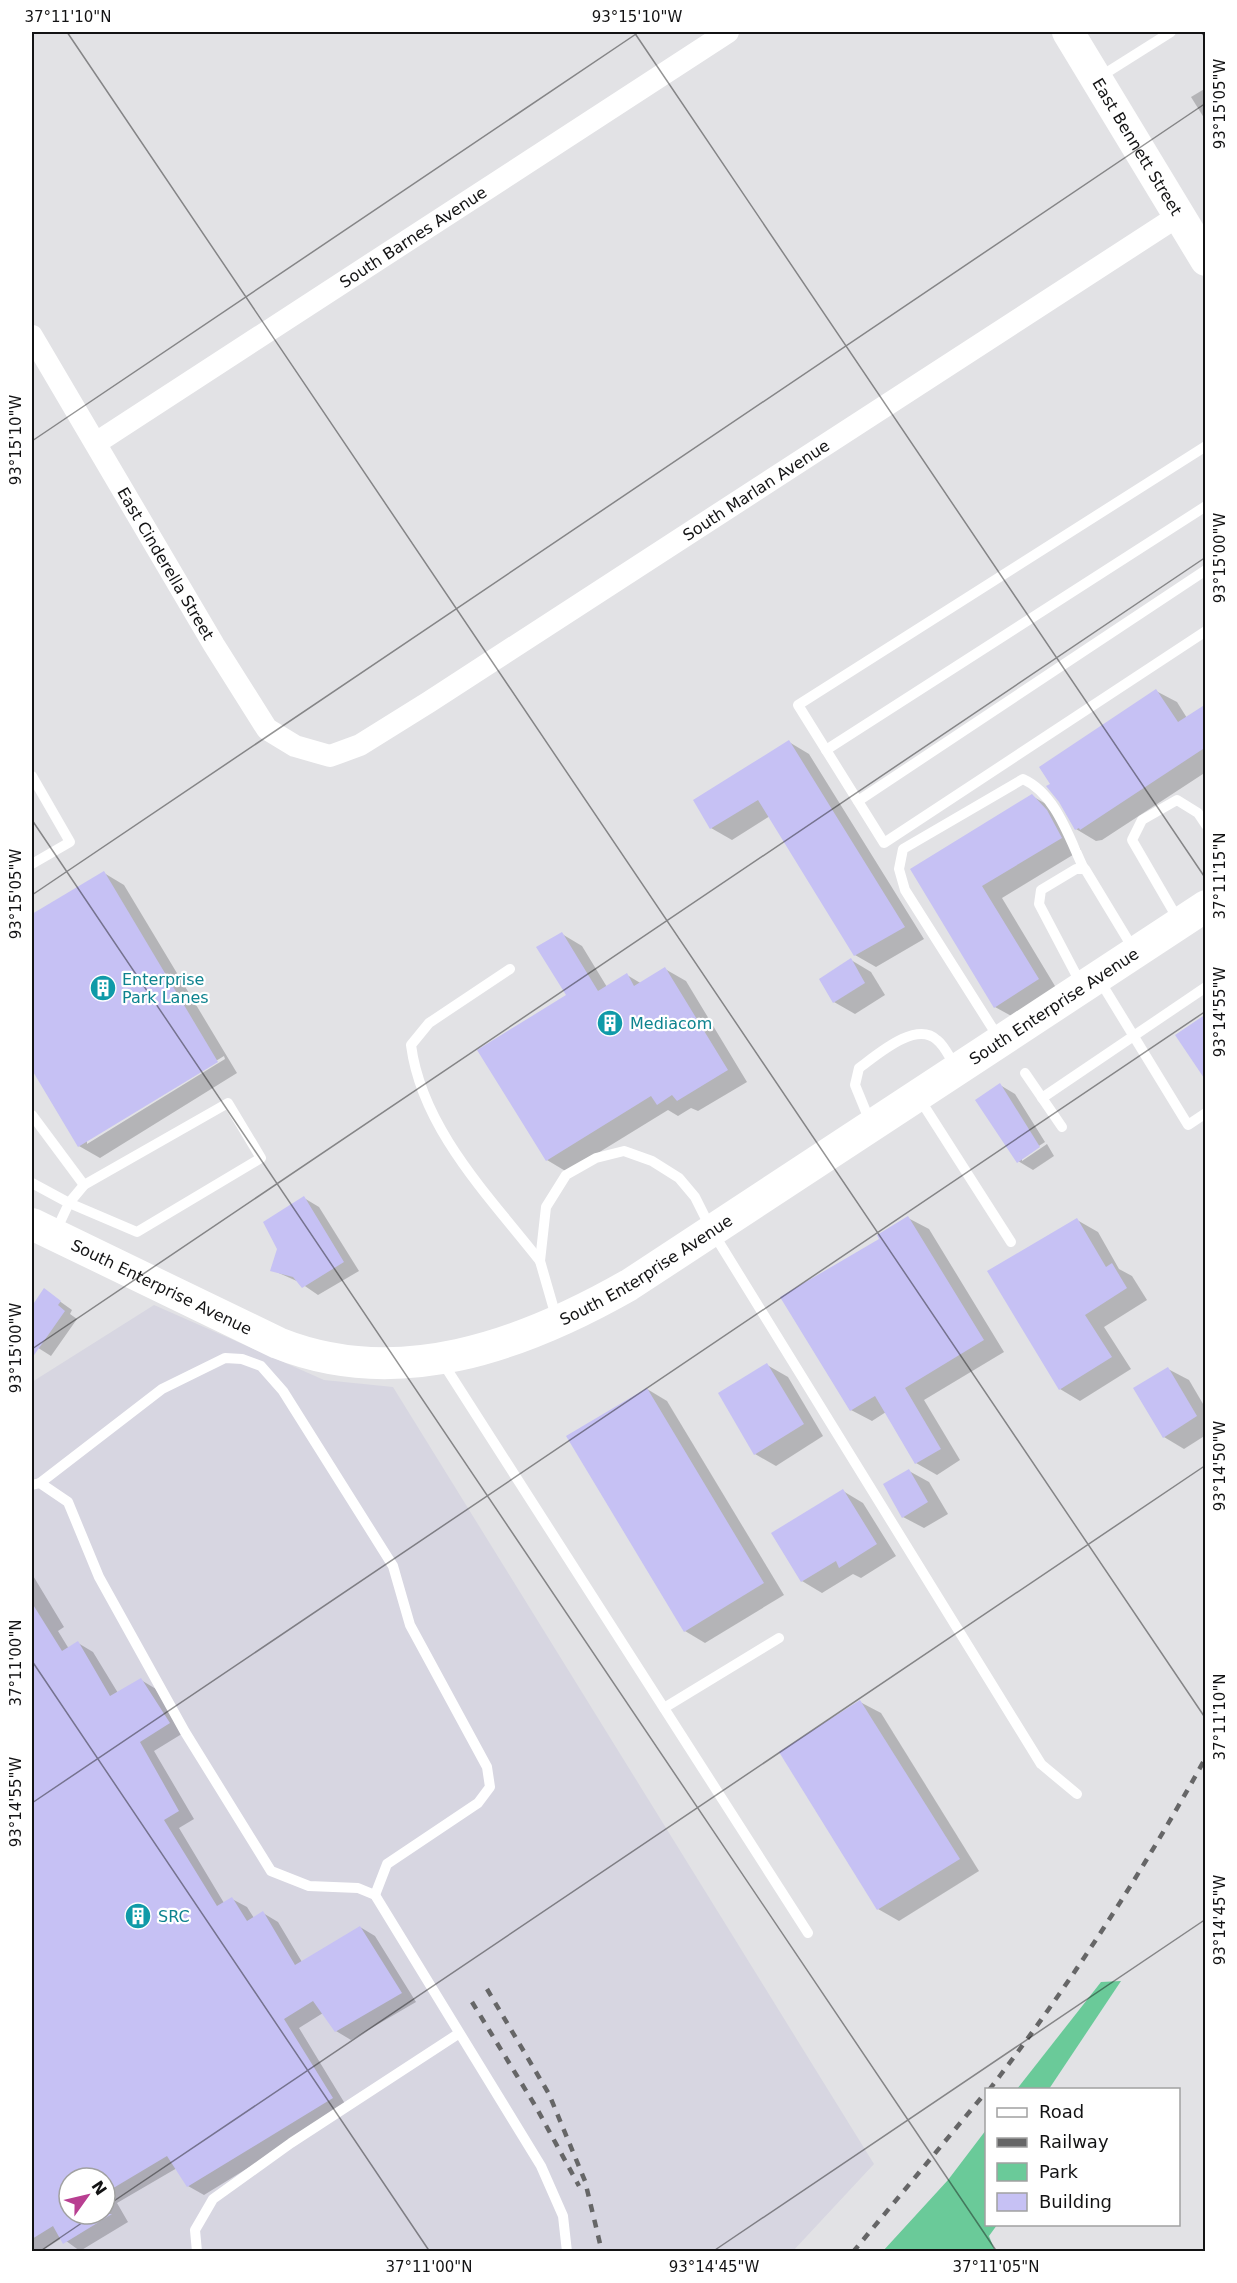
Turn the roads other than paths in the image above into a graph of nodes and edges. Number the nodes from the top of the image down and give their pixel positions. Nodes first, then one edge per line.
1 (729, 32) edge
2 (1068, 32) edge
3 (1171, 32) edge
4 (1096, 79) junction
5 (1178, 216) junction
6 (1206, 260) edge
7 (32, 336) edge
8 (96, 443) junction
9 (1206, 446) edge
10 (1206, 506) edge
11 (1206, 570) edge
12 (1206, 631) edge
13 (826, 750) junction
14 (330, 756) joint
15 (32, 776) edge
16 (858, 801) junction
17 (1206, 825) edge
18 (32, 864) edge
19 (1084, 869) junction
20 (1206, 906) edge
21 (1180, 923) junction
22 (1136, 953) junction
23 (510, 969) dead end
24 (1090, 983) junction
25 (1206, 987) edge
26 (1133, 1035) junction
27 (1000, 1041) junction
28 (958, 1070) junction
29 (1025, 1073) dead end
30 (918, 1096) junction
31 (1042, 1098) junction
32 (1206, 1113) edge
33 (32, 1115) edge
34 (872, 1126) junction
35 (1062, 1127) dead end
36 (32, 1183) edge
37 (84, 1185) junction
38 (69, 1203) junction
39 (43, 1229) edge
40 (712, 1231) junction
41 (1011, 1242) dead end
42 (540, 1261) junction
43 (558, 1322) junction
44 (441, 1360) junction
45 (36, 1484) edge
46 (779, 1638) dead end
47 (664, 1708) junction
48 (1077, 1794) dead end
49 (375, 1895) junction
50 (808, 1933) dead end
51 (458, 2034) junction
52 (197, 2252) edge
53 (567, 2252) edge

1 - 8 street, South Barnes Avenue
2 - 4 street, East Bennett Street
3 - 4 lane
4 - 5 street, East Bennett Street
5 - 6 street, East Bennett Street
5 - 14 street, South Marlan Avenue
7 - 8 street, East Cinderella Street
8 - 14 street, East Cinderella Street
9 - 13 lane
10 - 13 lane
11 - 16 lane
12 - 16 lane
13 - 16 lane
15 - 18 lane
17 - 21 lane
19 - 22 lane
19 - 24 lane
19 - 27 lane
20 - 21 street, South Enterprise Avenue
21 - 22 street, South Enterprise Avenue
22 - 24 street, South Enterprise Avenue
23 - 42 lane
24 - 26 lane
24 - 27 street, South Enterprise Avenue
25 - 26 lane
26 - 31 lane
26 - 32 lane
27 - 28 street, South Enterprise Avenue
28 - 30 street, South Enterprise Avenue
28 - 34 lane
29 - 31 lane
30 - 34 street, South Enterprise Avenue
30 - 41 lane
31 - 35 lane
33 - 37 lane
34 - 40 street, South Enterprise Avenue
36 - 38 lane
37 - 38 lane
37 - 38 lane
38 - 39 lane
39 - 44 street, South Enterprise Avenue
40 - 42 lane
40 - 43 street, South Enterprise Avenue
40 - 48 lane
42 - 43 lane
43 - 44 street, South Enterprise Avenue
44 - 47 lane
45 - 49 lane
45 - 49 lane
46 - 47 lane
47 - 50 lane
49 - 51 lane
51 - 52 lane
51 - 53 lane

